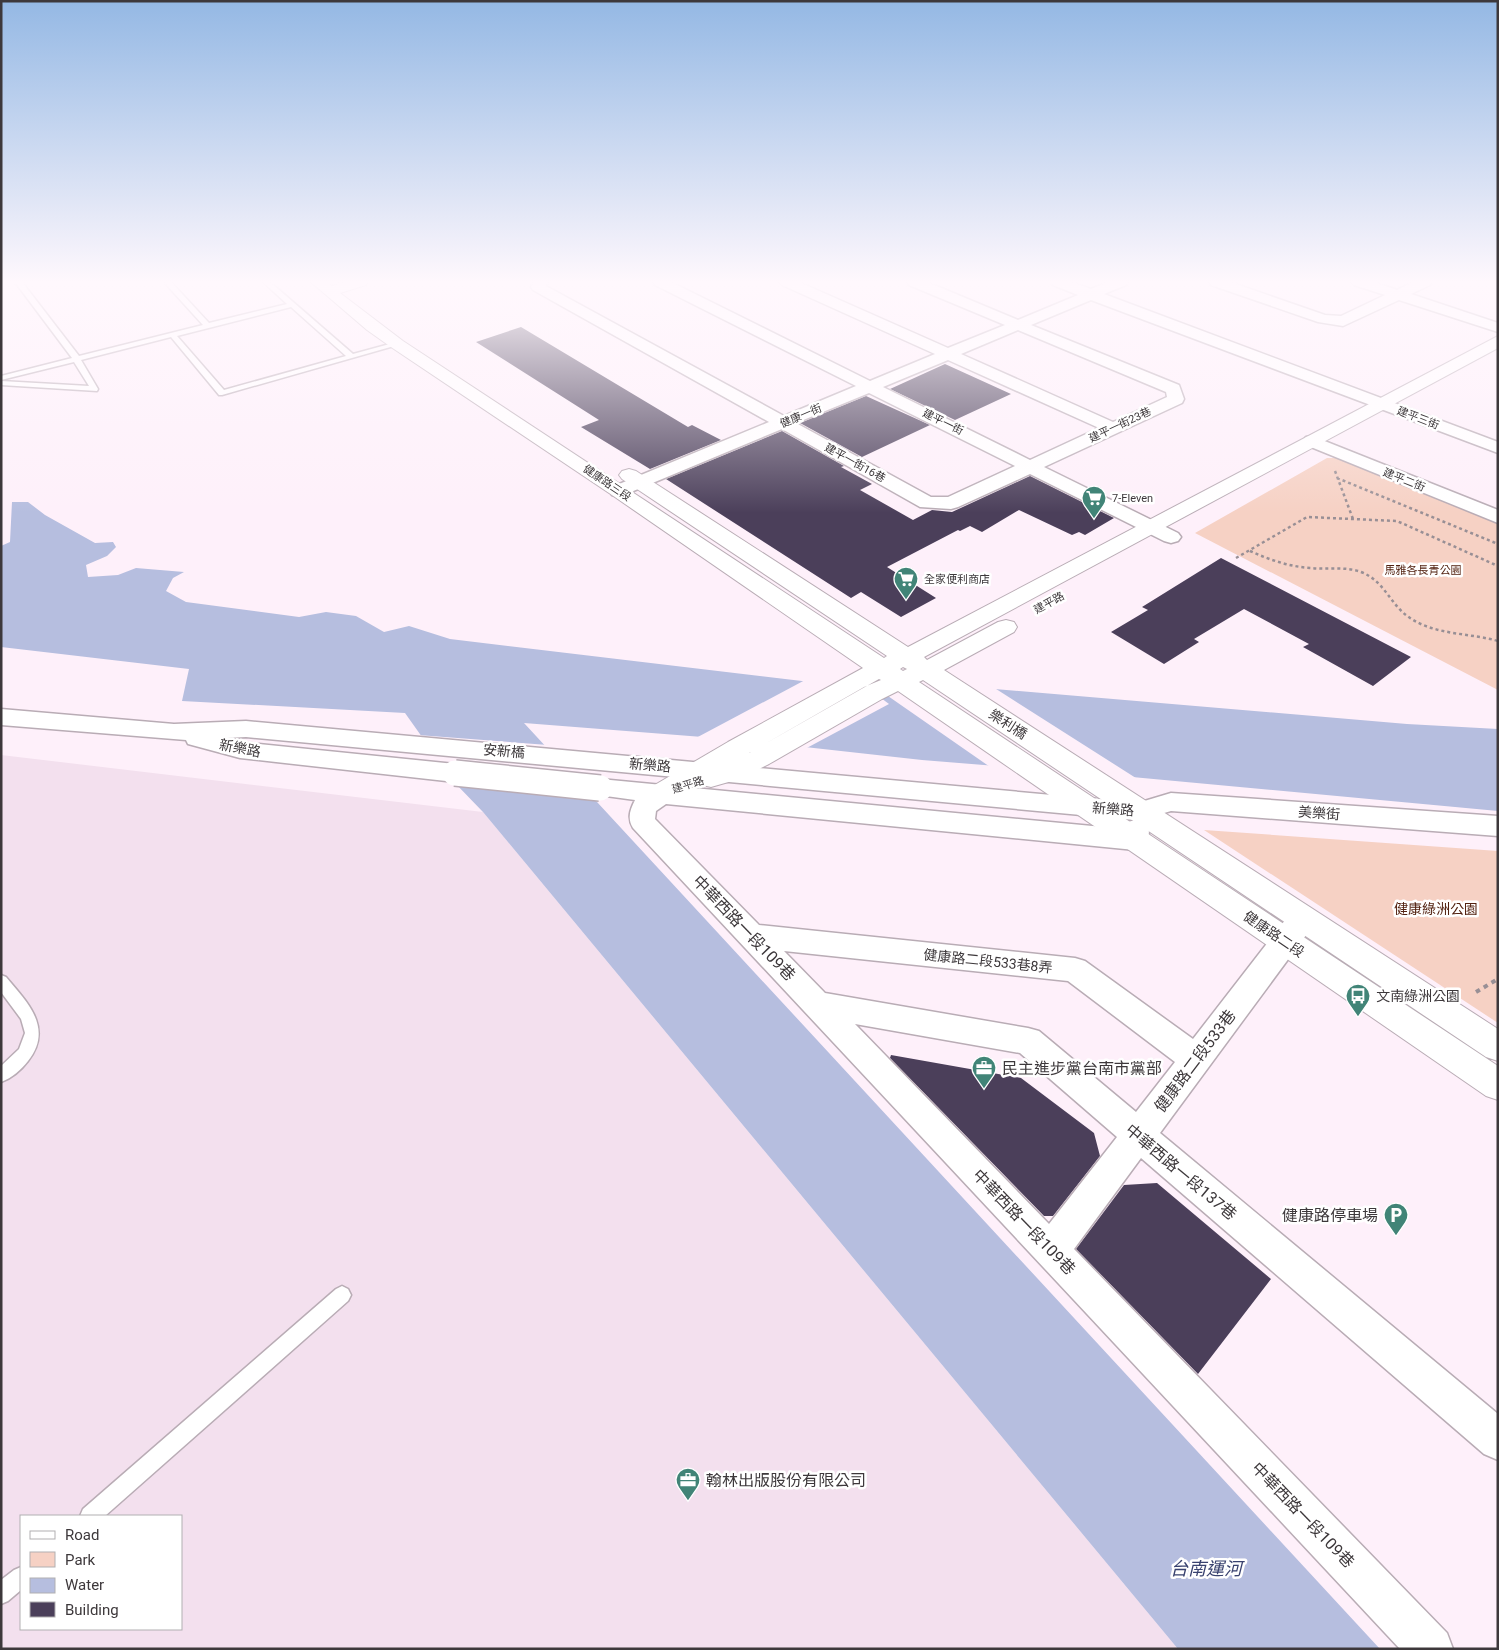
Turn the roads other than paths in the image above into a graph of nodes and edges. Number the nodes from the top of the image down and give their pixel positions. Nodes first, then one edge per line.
1 (72, 359) edge
2 (77, 359) edge
3 (193, 359) edge
4 (345, 359) edge
5 (420, 359) edge
6 (668, 359) edge
7 (816, 359) edge
8 (935, 359) edge
9 (958, 359) edge
10 (1100, 359) edge
11 (1264, 359) edge
12 (1469, 359) edge
13 (1492, 359) edge
14 (1, 378) edge
15 (1, 383) edge
16 (871, 386) junction
17 (1391, 407) junction
18 (783, 423) junction
19 (1113, 428) junction
20 (1328, 448) junction
21 (1498, 448) edge
22 (616, 466) dead end
23 (1031, 466) junction
24 (640, 482) junction
25 (619, 491) junction
26 (927, 503) joint
27 (1498, 518) edge
28 (1153, 527) junction
29 (1171, 537) junction
30 (903, 669) junction
31 (864, 687) junction
32 (1, 717) edge
33 (174, 732) junction
34 (428, 744) joint
35 (580, 758) joint
36 (700, 770) junction
37 (455, 773) joint
38 (730, 773) junction
39 (1050, 783) joint
40 (600, 788) joint
41 (662, 793) junction
42 (1087, 793) junction
43 (1141, 811) junction
44 (1498, 826) edge
45 (1134, 840) junction
46 (1294, 930) junction
47 (752, 936) junction
48 (1, 981) edge
49 (818, 1005) junction
50 (1498, 1047) edge
51 (1196, 1059) junction
52 (1, 1075) edge
53 (1498, 1085) edge
54 (1138, 1136) junction
55 (1051, 1251) junction
56 (342, 1295) dead end
57 (1498, 1440) edge
58 (91, 1515) edge
59 (20, 1578) edge
60 (1, 1594) edge
61 (1431, 1649) edge

1 - 14 lane
2 - 15 lane
3 - 4 lane
5 - 25 street, 健康路三段
6 - 18 street, 建平一街16巷
7 - 16 street, 建平一街
8 - 16 street, 健康一街
9 - 19 street
10 - 19 street, 建平一街23巷
11 - 17 street, 建平三街
12 - 17 street, 建平路
13 - 17 street, 建平路
16 - 18 street, 健康一街
16 - 23 street, 建平一街
17 - 20 street, 建平路
17 - 21 street, 建平三街
18 - 24 street, 健康一街
18 - 26 street, 建平一街16巷
19 - 23 street, 建平一街23巷
20 - 27 street, 建平二街
20 - 28 street, 建平路
20 - 29 street, 建平路
22 - 24 street, 健康路三段
23 - 26 street, 建平一街23巷
23 - 28 street, 建平一街
24 - 25 street, 健康一街
24 - 30 street, 健康路三段
25 - 30 street, 健康路三段
28 - 29 street, 建平一街
28 - 30 street, 建平路
29 - 30 street, 建平路
30 - 31 street, 建平路
30 - 39 street, 樂利橋
30 - 42 street, 樂利橋
31 - 36 street, 建平路
31 - 38 street, 建平路
32 - 33 street, 新樂路
33 - 34 street, 新樂路
33 - 37 street, 新樂路
34 - 35 street, 安新橋
35 - 36 street, 新樂路
36 - 38 street, 新樂路
36 - 41 street, 建平路
37 - 40 street, 安新橋, bridge
38 - 41 street, 建平路
38 - 42 street, 新樂路
39 - 42 street, 健康路二段
40 - 41 street, 新樂路
41 - 45 street, 新樂路
41 - 47 street, 中華西路一段109巷
42 - 43 street, 健康路二段
42 - 45 street, 健康路二段
43 - 44 street, 美樂街
43 - 45 street, 新樂路
43 - 46 street, 健康路二段
45 - 46 street, 健康路二段
46 - 50 street, 健康路二段
46 - 51 street, 健康路二段533巷
46 - 53 street, 健康路二段
47 - 49 street, 中華西路一段109巷
47 - 51 street, 健康路二段533巷8弄
48 - 52 lane
49 - 54 street, 中華西路一段137巷
49 - 55 street, 中華西路一段109巷
51 - 54 street, 健康路二段533巷
54 - 55 street, 健康路二段533巷
54 - 57 street, 中華西路一段137巷
55 - 61 street, 中華西路一段109巷
56 - 58 lane
59 - 60 lane

